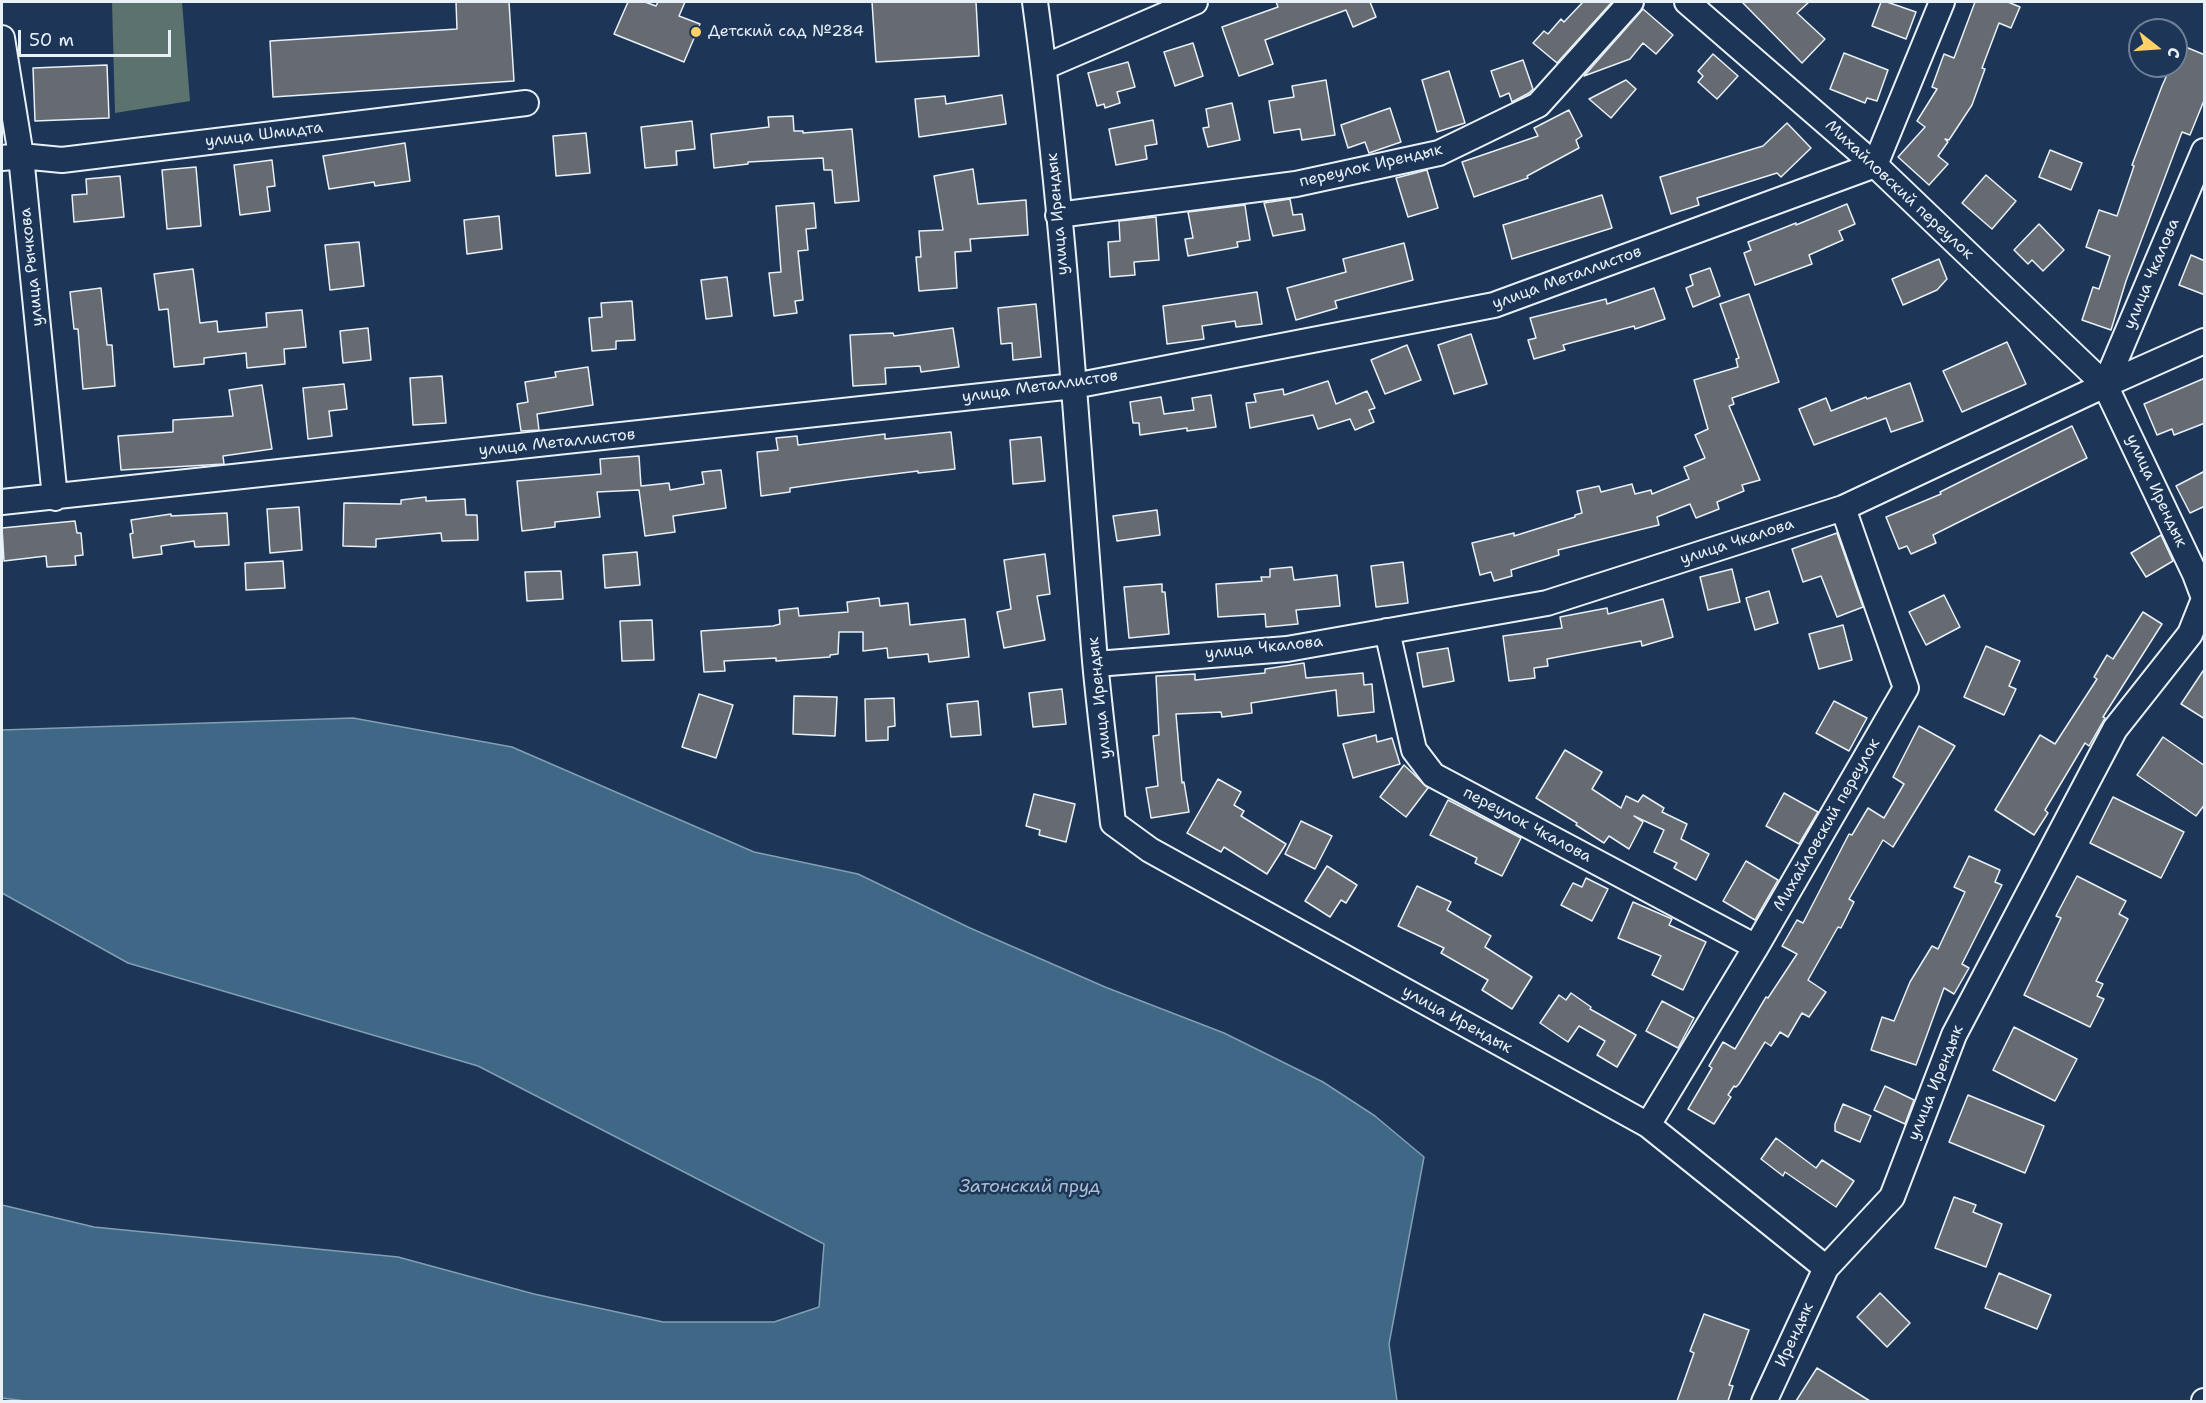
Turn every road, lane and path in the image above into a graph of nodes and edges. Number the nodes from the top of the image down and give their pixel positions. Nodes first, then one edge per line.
1 (1035, 2) edge
2 (1195, 2) edge
3 (1631, 2) edge
4 (1687, 2) edge
5 (1942, 2) edge
6 (2, 38) edge
7 (1044, 67) junction
8 (526, 103) dead end
9 (2205, 151) edge
10 (11, 157) edge
11 (1875, 165) junction
12 (1058, 215) junction
13 (2205, 340) edge
14 (2105, 385) junction
15 (1074, 386) junction
16 (55, 498) junction
17 (2, 502) edge
18 (1844, 508) junction
19 (2205, 599) edge
20 (1387, 631) junction
21 (1096, 664) junction
22 (1756, 948) junction
23 (1648, 1125) junction
24 (1826, 1268) junction
25 (1764, 1401) edge

1 - 7 street, улица Ирендык
2 - 7 street
3 - 12 street, переулок Ирендык
4 - 11 street, Михайловский переулок
5 - 11 street
6 - 10 street, улица Рычкова
7 - 12 street, улица Ирендык
8 - 10 street, улица Шмидта
9 - 14 street, улица Чкалова
10 - 16 street, улица Рычкова
11 - 14 street, Михайловский переулок
11 - 15 street, улица Металлистов
12 - 15 street, улица Ирендык
13 - 14 street
14 - 18 street, улица Чкалова
14 - 19 street, улица Ирендык
15 - 16 street, улица Металлистов
15 - 21 street, улица Ирендык
16 - 17 street, улица Металлистов
18 - 20 street, улица Чкалова
18 - 22 street, Михайловский переулок
19 - 24 street, улица Ирендык
20 - 21 street, улица Чкалова
20 - 22 street, переулок Чкалова
21 - 23 street, улица Ирендык
22 - 23 street, Михайловский переулок
23 - 24 street, улица Ирендык
24 - 25 street, Ирендык

